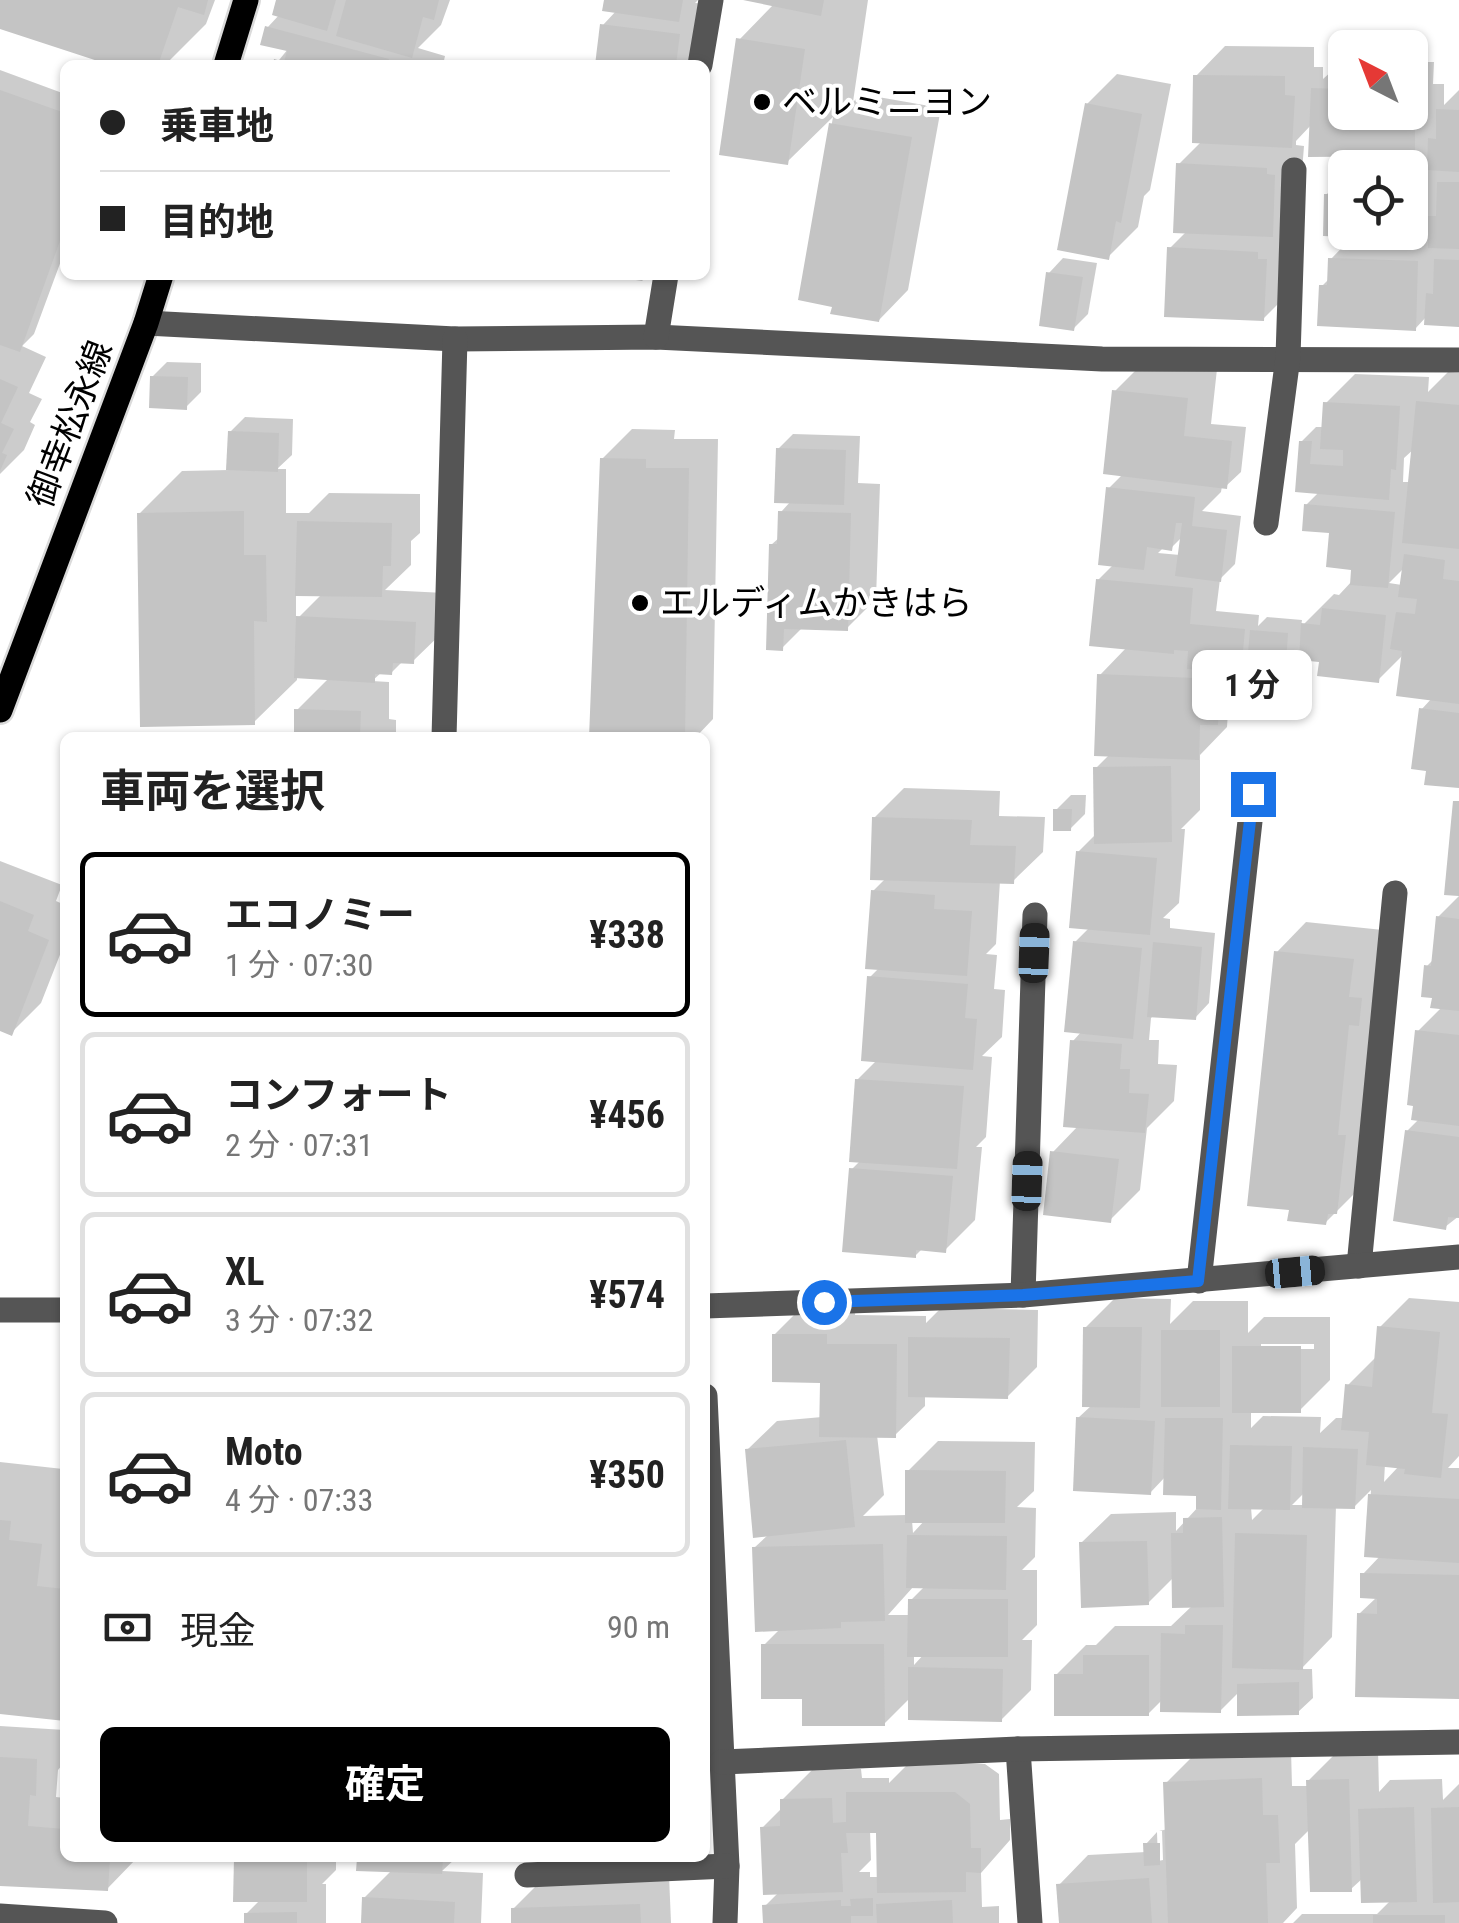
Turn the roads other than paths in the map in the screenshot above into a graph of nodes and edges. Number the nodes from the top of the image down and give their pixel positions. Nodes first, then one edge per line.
1 (246, 0) edge
2 (711, 0) edge
3 (228, 60) edge
4 (701, 60) edge
5 (1294, 170) dead end
6 (159, 280) edge
7 (665, 280) edge
8 (146, 323) junction
9 (656, 336) junction
10 (455, 339) junction
11 (1288, 358) junction
12 (1459, 360) edge
13 (1266, 523) dead end
14 (0, 710) edge
15 (444, 732) edge
16 (1253, 794) dead end
17 (1395, 893) dead end
18 (1036, 915) dead end
19 (1459, 1257) edge
20 (1359, 1266) junction
21 (1198, 1281) junction
22 (1023, 1295) junction
23 (710, 1306) edge
24 (0, 1310) edge
25 (60, 1310) edge
26 (710, 1504) edge
27 (1459, 1742) edge
28 (1018, 1749) junction
29 (722, 1762) junction
30 (727, 1866) junction
31 (527, 1876) dead end
32 (0, 1916) edge
33 (105, 1923) edge
34 (725, 1923) edge
35 (1030, 1923) edge

1 - 3 main road
2 - 4 street
5 - 11 street
6 - 8 main road, 御幸松永線
7 - 9 street
8 - 10 street
8 - 14 main road, 御幸松永線
9 - 10 street
9 - 11 street
10 - 15 street
11 - 12 street
11 - 13 street
16 - 21 street
17 - 20 street
18 - 22 street
19 - 20 street
20 - 21 street
21 - 22 street
22 - 23 street
24 - 25 street
26 - 29 street
27 - 28 street
28 - 29 street
28 - 35 street
29 - 30 street
30 - 31 street
30 - 34 street
32 - 33 street

